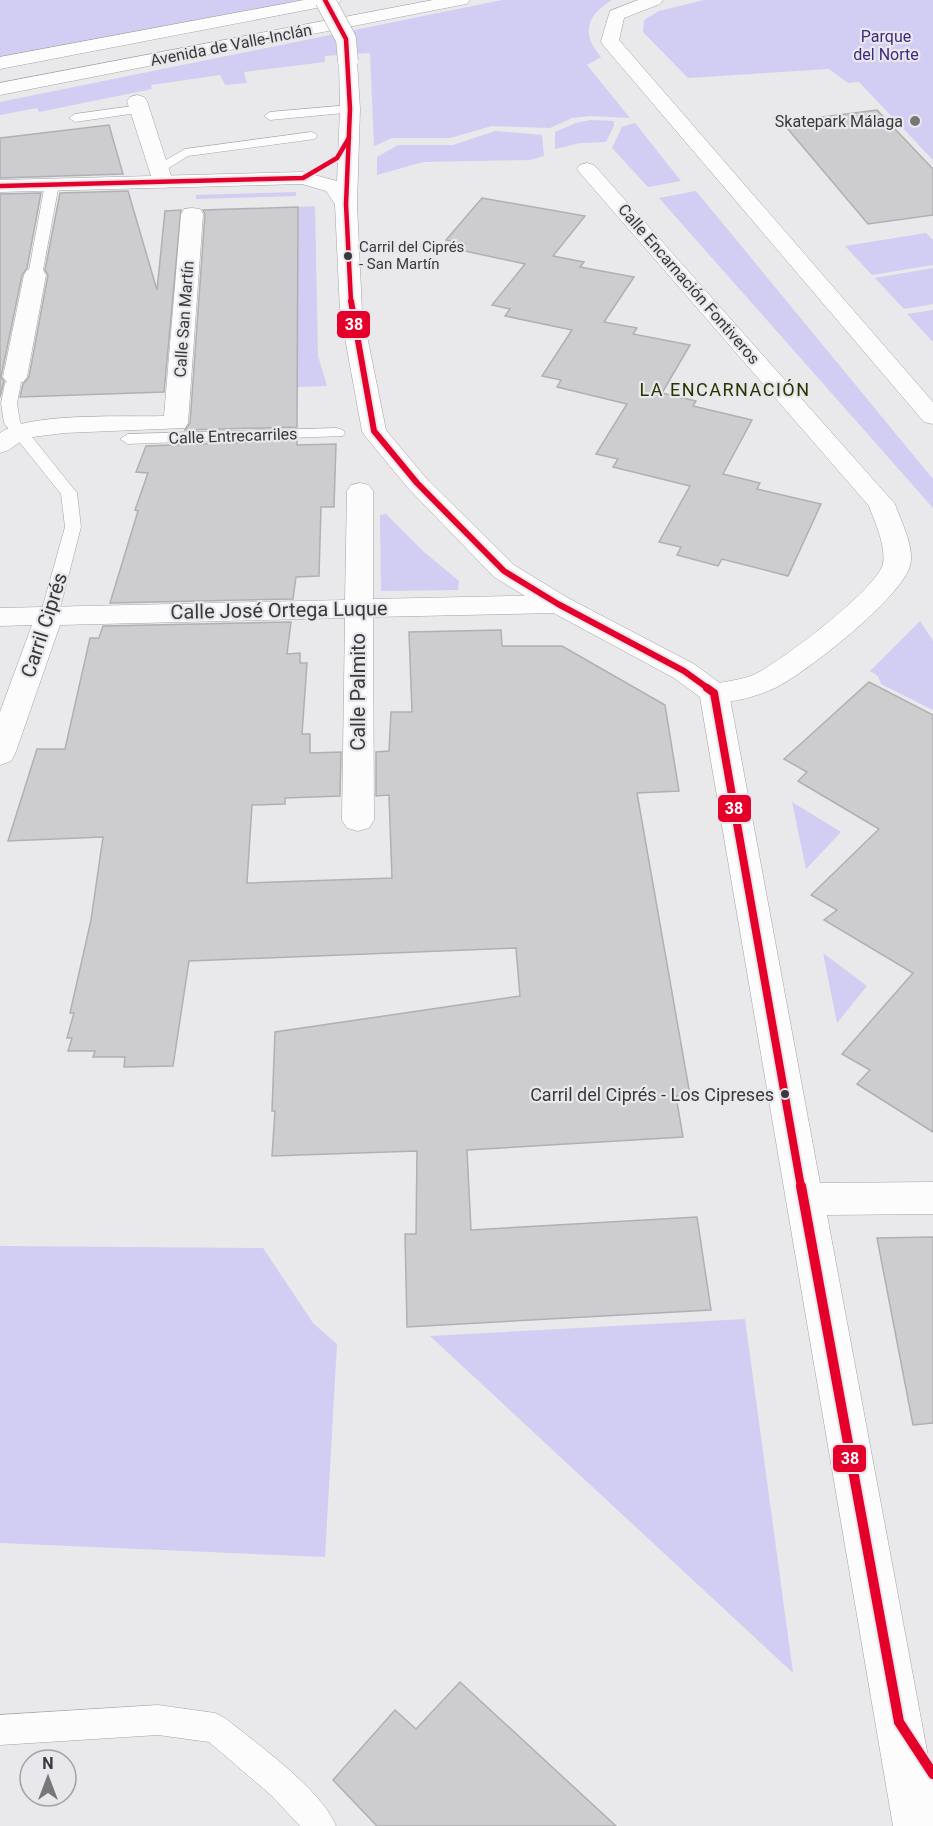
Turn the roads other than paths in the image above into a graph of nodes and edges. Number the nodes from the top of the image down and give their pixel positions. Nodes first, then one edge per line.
1 (325, 0) edge
2 (332, 0) edge
3 (461, 0) edge
4 (654, 0) edge
5 (0, 63) edge
6 (0, 89) edge
7 (139, 105) joint
8 (350, 109) junction
9 (270, 116) dead end
10 (75, 118) dead end
11 (311, 135) dead end
12 (349, 138) junction
13 (587, 169) dead end
14 (161, 175) junction
15 (303, 178) junction
16 (52, 184) junction
17 (0, 186) edge
18 (345, 204) junction
19 (192, 214) dead end
20 (35, 272) joint
21 (14, 380) joint
22 (933, 417) edge
23 (176, 423) joint
24 (337, 433) dead end
25 (9, 438) edge
26 (128, 439) dead end
27 (360, 491) dead end
28 (558, 603) junction
29 (358, 608) junction
30 (49, 616) junction
31 (0, 617) edge
32 (714, 693) junction
33 (0, 754) edge
34 (358, 820) dead end
35 (933, 1198) edge
36 (805, 1199) junction
37 (900, 1722) junction
38 (0, 1730) edge
39 (933, 1774) edge
40 (321, 1826) edge
41 (917, 1826) edge

1 - 8 street, bridge
2 - 5 street, Avenida de Valle-Inclán
3 - 6 street, Avenida de Valle-Inclán
4 - 22 street
7 - 10 lane
7 - 14 street
8 - 9 lane
8 - 12 street
11 - 14 lane
12 - 15 street
12 - 18 street
13 - 32 street, Calle Encarnación Fontiveros
14 - 15 street
14 - 16 street
15 - 18 street
16 - 17 street
16 - 20 lane
18 - 28 street
19 - 23 street, Calle San Martín
20 - 21 street
21 - 25 lane
23 - 25 street, Calle Entrecarriles
24 - 26 lane, Calle Entrecarriles
25 - 30 lane, Carril Ciprés
27 - 29 street, Calle Palmito
28 - 29 street, Calle José Ortega Luque
28 - 32 street
29 - 30 street, Calle José Ortega Luque
29 - 34 street, Calle Palmito
30 - 31 street, Calle José Ortega Luque
30 - 33 street, Carril Ciprés
32 - 36 street
35 - 36 street
36 - 37 street
37 - 39 street
37 - 41 street
38 - 40 lane

